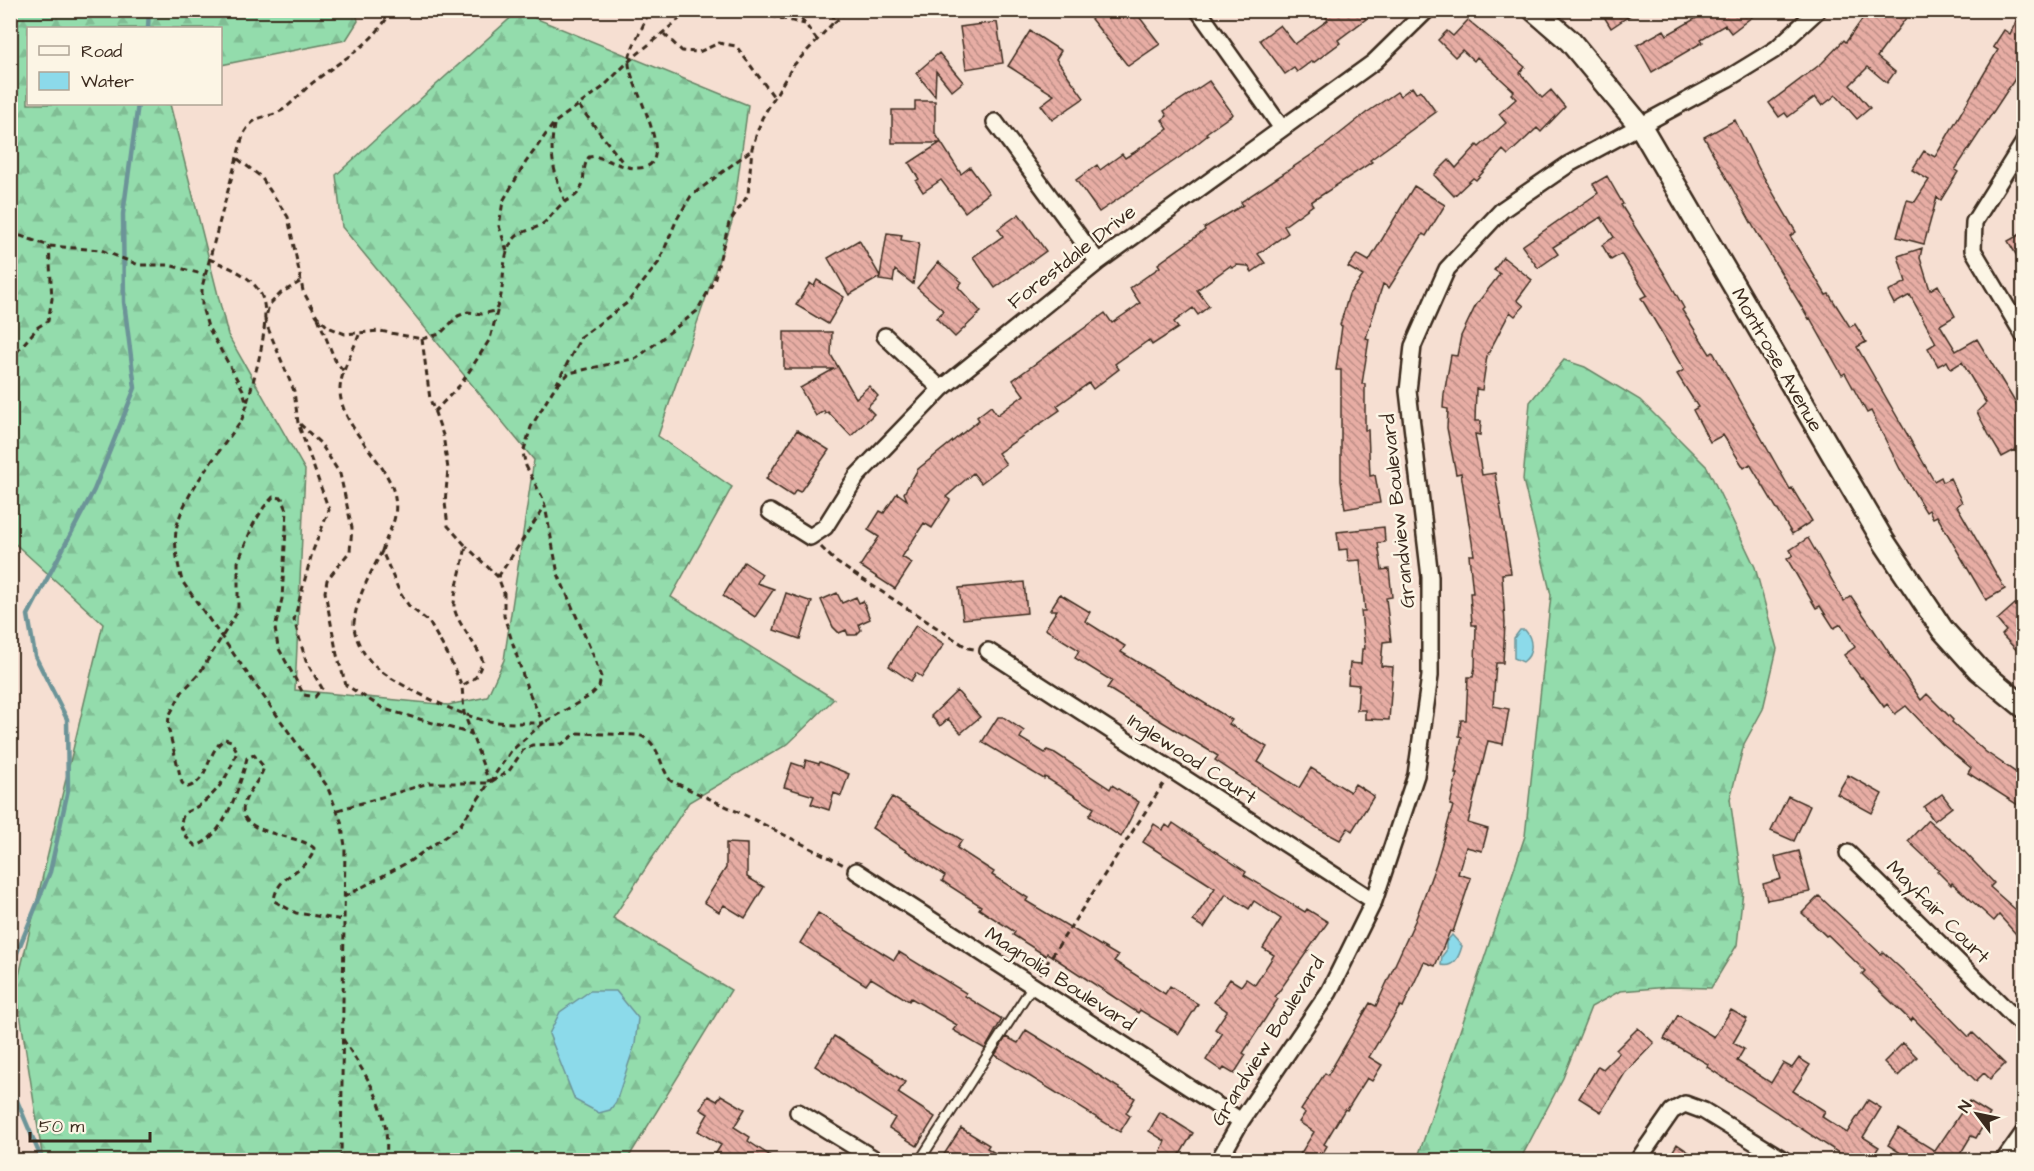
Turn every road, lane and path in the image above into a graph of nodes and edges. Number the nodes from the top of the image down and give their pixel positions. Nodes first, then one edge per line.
1 (392, 10) edge
2 (649, 10) edge
3 (685, 10) edge
4 (761, 10) edge
5 (795, 10) edge
6 (836, 10) edge
7 (848, 10) edge
8 (1198, 10) edge
9 (1427, 10) edge
10 (1534, 10) edge
11 (1818, 10) edge
12 (805, 24) junction
13 (832, 24) junction
14 (664, 34) junction
15 (817, 40) junction
16 (628, 62) junction
17 (774, 97) junction
18 (579, 106) junction
19 (995, 122) dead end
20 (554, 123) junction
21 (1281, 127) junction
22 (1641, 127) junction
23 (2024, 142) edge
24 (752, 149) junction
25 (237, 158) junction
26 (625, 165) junction
27 (565, 202) junction
28 (10, 232) edge
29 (49, 246) junction
30 (507, 253) junction
31 (209, 259) junction
32 (1098, 262) junction
33 (205, 275) junction
34 (300, 282) junction
35 (499, 303) junction
36 (317, 316) junction
37 (265, 321) junction
38 (359, 335) junction
39 (885, 336) dead end
40 (2024, 336) edge
41 (422, 339) junction
42 (10, 360) edge
43 (345, 373) junction
44 (941, 389) junction
45 (553, 390) junction
46 (247, 405) junction
47 (434, 412) junction
48 (298, 423) junction
49 (545, 506) junction
50 (770, 512) dead end
51 (810, 537) junction
52 (466, 546) junction
53 (382, 550) junction
54 (498, 577) junction
55 (222, 638) junction
56 (988, 651) joint
57 (462, 686) junction
58 (2024, 706) edge
59 (464, 713) junction
60 (543, 723) junction
61 (472, 734) junction
62 (1172, 771) junction
63 (489, 783) junction
64 (338, 810) junction
65 (1848, 853) dead end
66 (856, 871) joint
67 (344, 897) junction
68 (1374, 901) junction
69 (344, 920) junction
70 (1033, 985) junction
71 (2024, 1027) edge
72 (343, 1039) junction
73 (798, 1112) dead end
74 (1241, 1121) junction
75 (2024, 1132) edge
76 (342, 1161) edge
77 (386, 1161) edge
78 (876, 1161) edge
79 (920, 1161) edge
80 (1219, 1161) edge
81 (1638, 1161) edge
82 (1784, 1161) edge
83 (2004, 1161) edge

1 - 25 path
2 - 16 path
3 - 14 path
4 - 12 path
5 - 12 path
6 - 13 path
7 - 13 path
8 - 21 street
9 - 21 street, Forestdale Drive
10 - 22 street, Montrose Avenue
11 - 22 street, Grandview Boulevard
12 - 15 path
13 - 15 path
14 - 16 path
14 - 17 path
15 - 17 path
16 - 18 path
16 - 26 path
17 - 24 path
18 - 20 path
18 - 26 path
19 - 32 street
20 - 27 path
20 - 30 path
21 - 32 street, Forestdale Drive
22 - 58 street, Montrose Avenue
22 - 68 street, Grandview Boulevard
23 - 40 street
24 - 45 path
24 - 45 path
25 - 31 path
25 - 34 path
26 - 27 path
27 - 30 path
28 - 29 path
29 - 33 path
29 - 42 path
30 - 35 path
31 - 33 path
31 - 37 path
32 - 44 street, Forestdale Drive
33 - 46 path
34 - 36 path
34 - 37 path
35 - 41 path
35 - 47 path
36 - 38 path
36 - 43 path
37 - 46 path
37 - 48 path
38 - 41 path
38 - 43 path
39 - 44 street
41 - 47 path
43 - 53 path
44 - 51 street, Forestdale Drive
45 - 49 path
46 - 55 path
47 - 52 path
48 - 55 path
48 - 61 path
49 - 54 path
49 - 60 path
50 - 51 street
51 - 56 path
52 - 54 path
52 - 57 path
53 - 57 path
53 - 59 path
54 - 60 path
55 - 64 path
55 - 69 path
56 - 62 street, Inglewood Court
57 - 59 path
59 - 60 path
59 - 61 path
60 - 63 path
61 - 63 path
62 - 68 street, Inglewood Court
62 - 70 path
63 - 64 path
63 - 66 path
63 - 67 path
64 - 67 path
65 - 71 street, Mayfair Court
66 - 70 street, Magnolia Boulevard
67 - 69 path
68 - 74 street, Grandview Boulevard
69 - 72 path
70 - 74 street, Magnolia Boulevard
70 - 79 lane
72 - 76 path
72 - 77 path
73 - 78 street
74 - 80 street, Grandview Boulevard
75 - 83 street
81 - 82 street

